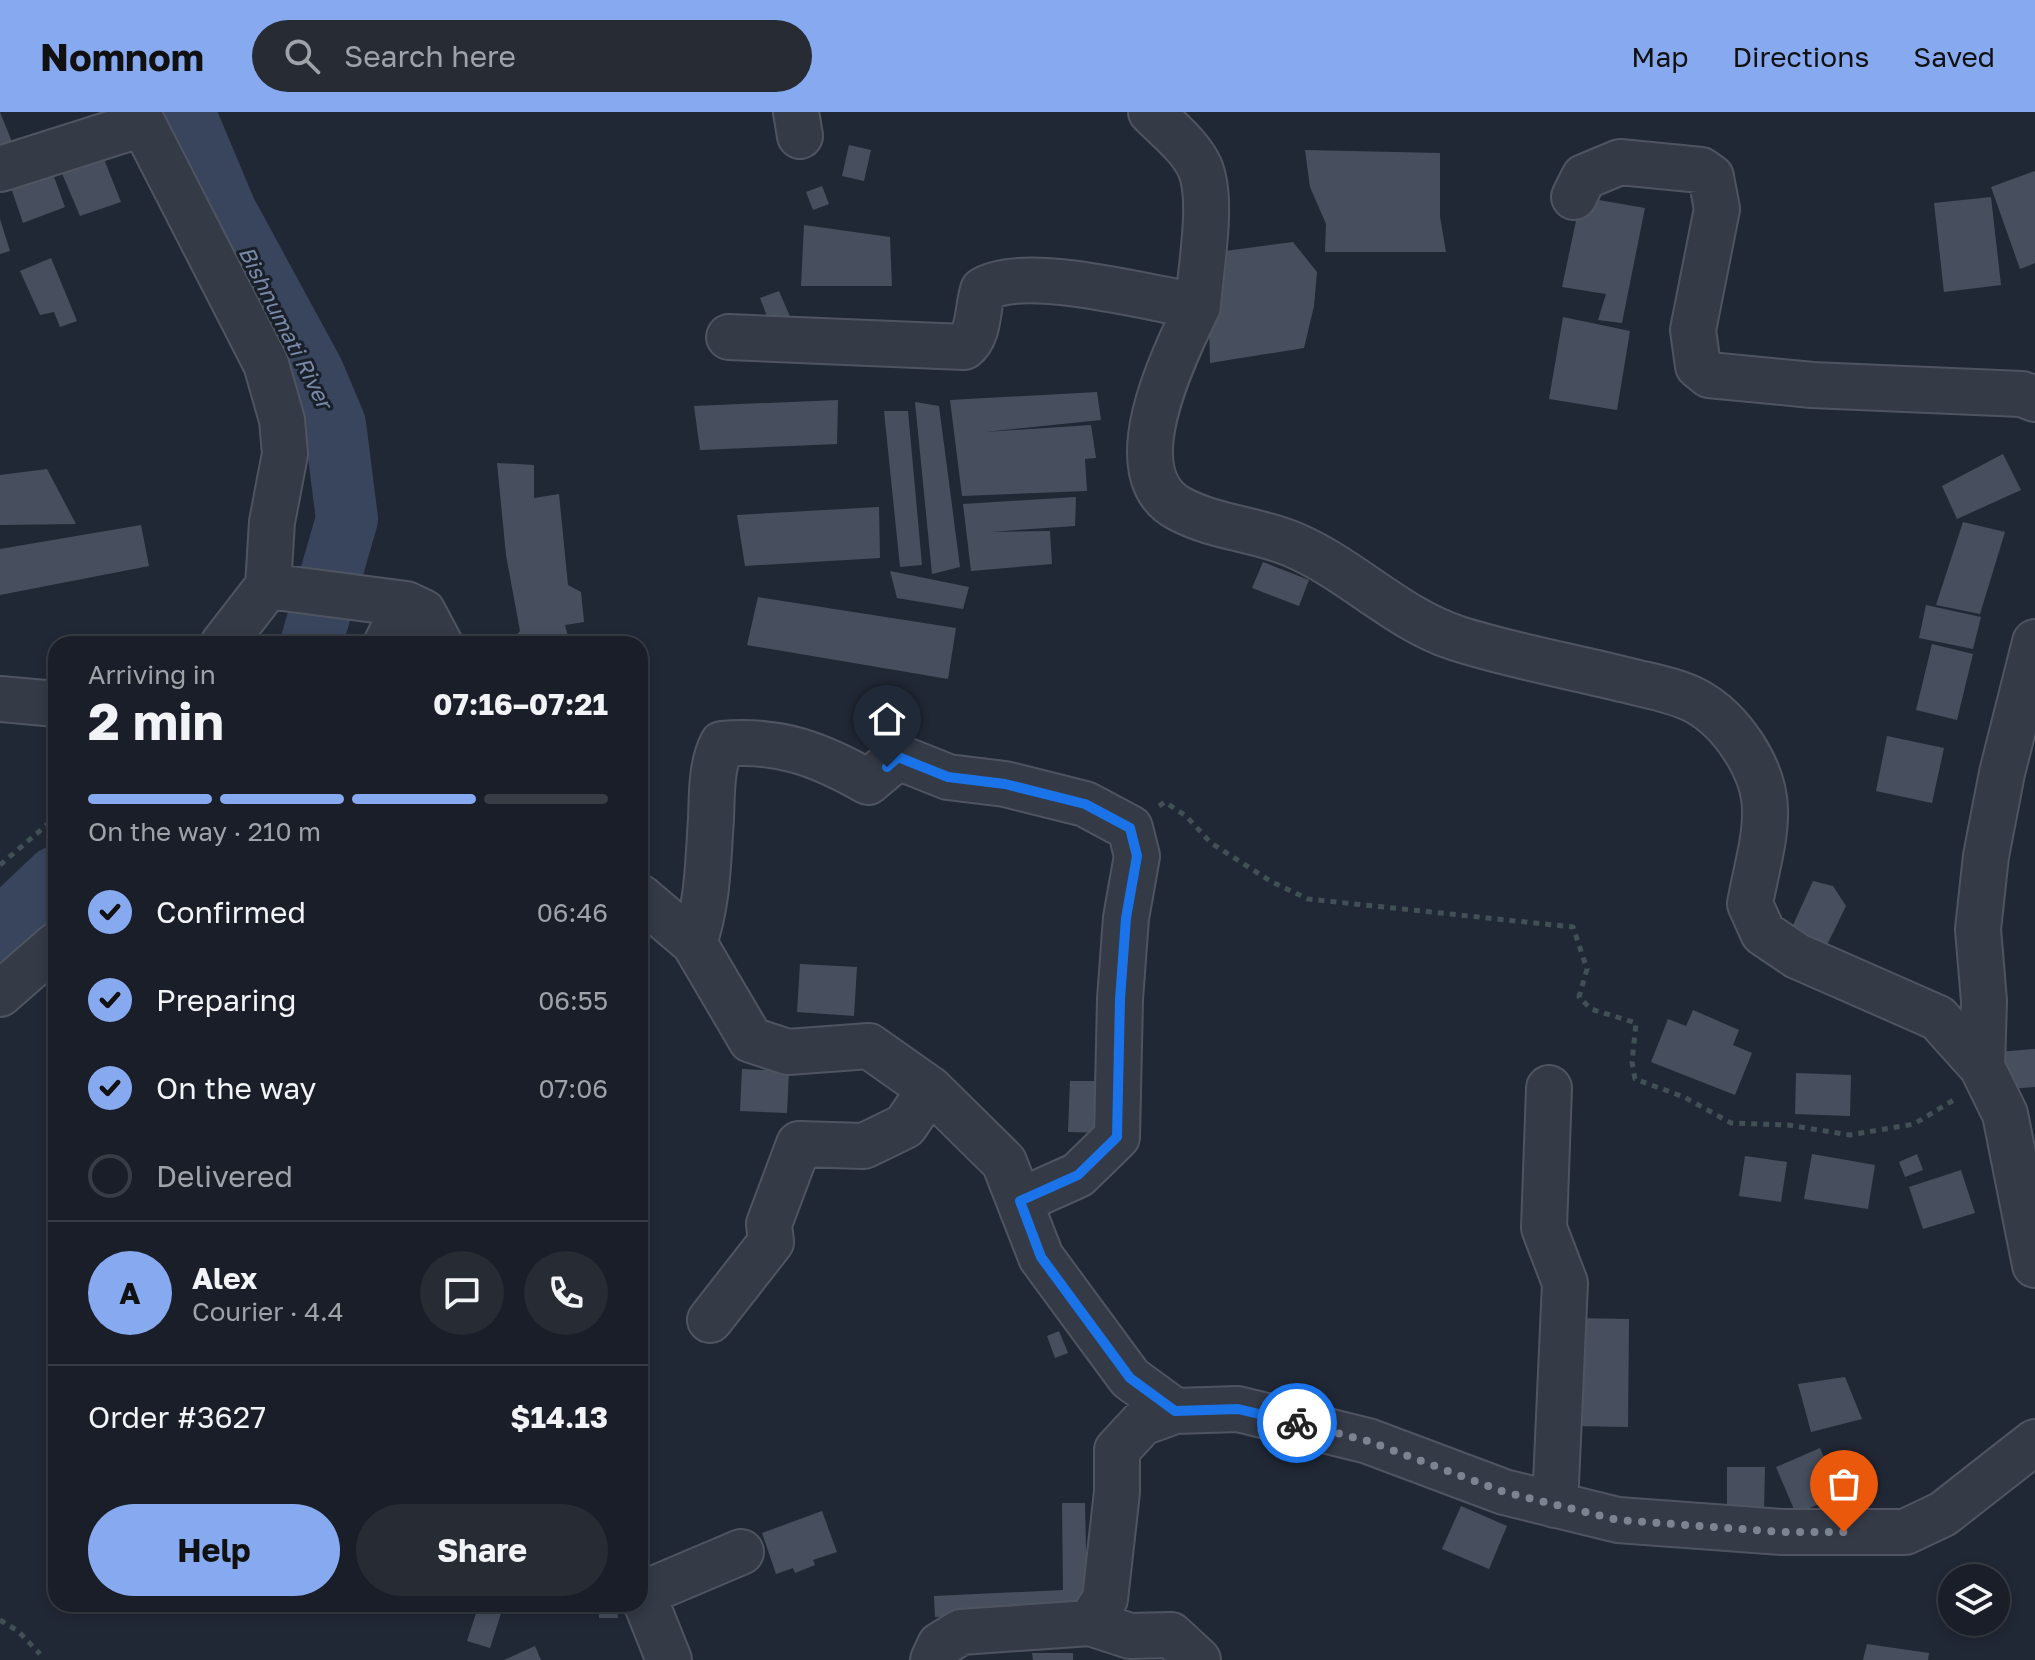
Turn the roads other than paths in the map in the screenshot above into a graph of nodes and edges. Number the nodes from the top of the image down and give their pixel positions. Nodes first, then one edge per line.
1 (1151, 112) edge
2 (139, 118) edge
3 (0, 169) edge
4 (1574, 197) dead end
5 (1198, 306) junction
6 (729, 337) dead end
7 (2035, 399) edge
8 (268, 586) junction
9 (391, 603) junction
10 (229, 636) edge
11 (387, 636) edge
12 (436, 636) edge
13 (2035, 642) edge
14 (0, 699) edge
15 (48, 703) edge
16 (648, 904) edge
17 (694, 943) junction
18 (48, 952) edge
19 (0, 994) edge
20 (1986, 1073) junction
21 (1549, 1088) dead end
22 (930, 1089) junction
23 (1020, 1201) junction
24 (2035, 1265) edge
25 (710, 1320) dead end
26 (1175, 1411) junction
27 (2035, 1442) edge
28 (1555, 1505) junction
29 (741, 1552) dead end
30 (648, 1597) edge
31 (648, 1608) edge
32 (1090, 1623) junction
33 (669, 1660) edge
34 (933, 1660) edge
35 (1198, 1660) edge

1 - 5 street
2 - 3 street
2 - 8 street
4 - 7 street
5 - 6 street
5 - 20 street
8 - 9 street
8 - 10 street
9 - 11 street
9 - 12 street
13 - 20 street
14 - 15 street
16 - 17 street
17 - 22 street
17 - 23 street
18 - 19 street
20 - 24 street
21 - 28 street
22 - 23 street
22 - 25 street
23 - 26 street
26 - 28 street
26 - 32 street
27 - 28 street
29 - 30 street
31 - 33 street
32 - 34 street
32 - 35 street

